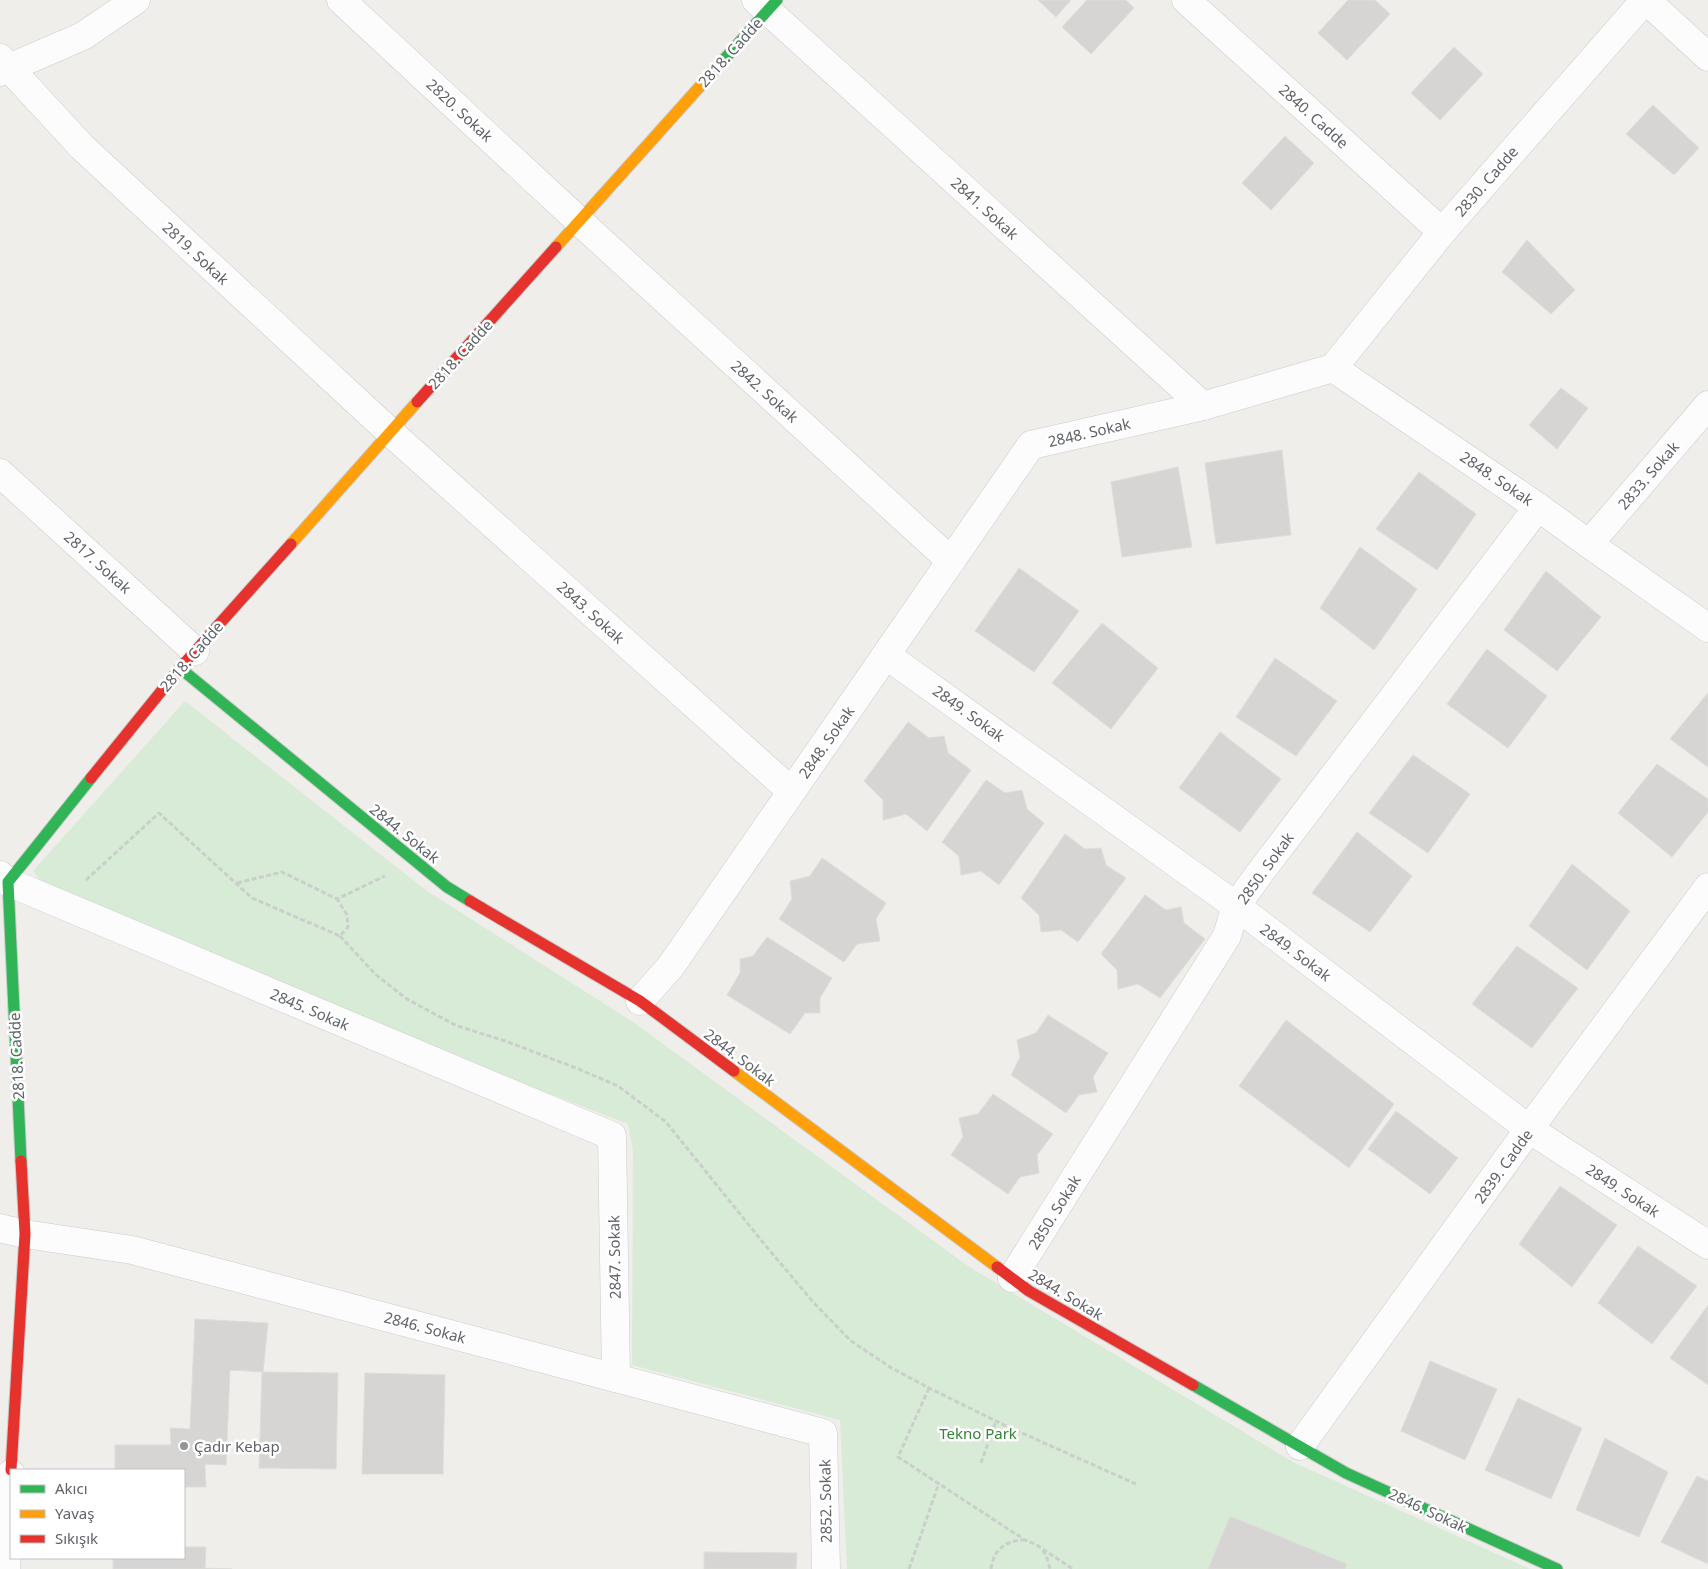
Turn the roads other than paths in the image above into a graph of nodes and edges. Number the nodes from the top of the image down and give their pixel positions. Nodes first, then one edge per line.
1 (136, 0) edge
2 (341, 0) edge
3 (1186, 0) edge
4 (1646, 0) edge
5 (767, 3) edge
6 (1708, 57) edge
7 (3, 66) edge
8 (579, 221) junction
9 (1442, 232) junction
10 (1333, 368) junction
11 (1708, 405) edge
12 (1203, 406) junction
13 (390, 432) junction
14 (0, 473) edge
15 (1538, 507) junction
16 (1588, 544) junction
17 (951, 560) junction
18 (1708, 628) edge
19 (886, 655) junction
20 (187, 659) junction
21 (791, 791) junction
22 (4, 878) edge
23 (1708, 887) edge
24 (1236, 906) junction
25 (640, 1001) junction
26 (1529, 1130) junction
27 (612, 1136) joint
28 (13, 1231) edge
29 (1708, 1245) edge
30 (1012, 1278) junction
31 (616, 1378) junction
32 (823, 1433) joint
33 (1300, 1446) junction
34 (12, 1469) edge
35 (10, 1493) edge
36 (6, 1569) edge
37 (826, 1569) edge
38 (1557, 1569) edge

1 - 7 street
2 - 8 street, 2820. Sokak
3 - 9 street, 2840. Cadde
4 - 6 street
4 - 9 street, 2830. Cadde
5 - 8 street, 2818. Cadde
5 - 12 street, 2841. Sokak
7 - 13 street, 2819. Sokak
8 - 13 street, 2818. Cadde
8 - 17 street, 2842. Sokak
9 - 10 street, 2830. Cadde
10 - 12 street, 2848. Sokak
10 - 15 street, 2848. Sokak
11 - 16 street, 2833. Sokak
12 - 17 street, 2848. Sokak
13 - 20 street, 2818. Cadde
13 - 21 street, 2843. Sokak
14 - 20 street, 2817. Sokak
15 - 16 street, 2848. Sokak
15 - 24 street, 2850. Sokak
16 - 18 street, 2848. Sokak
17 - 19 street, 2848. Sokak
19 - 21 street, 2848. Sokak
19 - 24 street, 2849. Sokak
20 - 22 street, 2818. Cadde
20 - 25 street, 2844. Sokak
21 - 25 street, 2848. Sokak
22 - 27 street, 2845. Sokak
22 - 28 street, 2818. Cadde
23 - 26 street, 2839. Cadde
24 - 26 street, 2849. Sokak
24 - 30 street, 2850. Sokak
25 - 30 street, 2844. Sokak
26 - 29 street, 2849. Sokak
26 - 33 street, 2839. Cadde
27 - 31 street, 2847. Sokak
28 - 31 street, 2846. Sokak
28 - 34 street, 2818. Cadde
30 - 33 street, 2844. Sokak
31 - 32 street, 2846. Sokak
32 - 37 street, 2852. Sokak
33 - 38 street, 2846. Sokak
35 - 36 street

